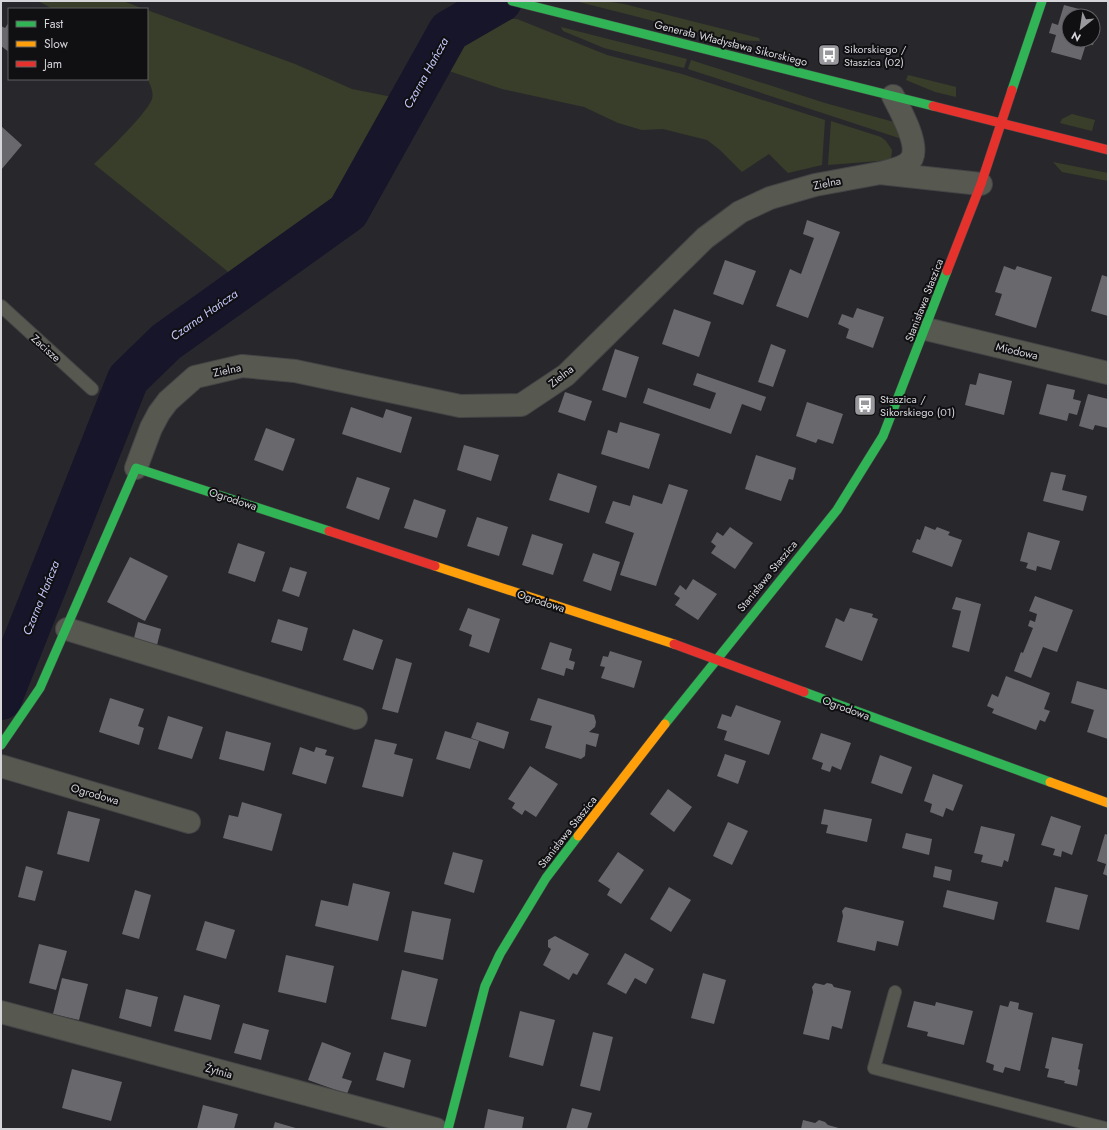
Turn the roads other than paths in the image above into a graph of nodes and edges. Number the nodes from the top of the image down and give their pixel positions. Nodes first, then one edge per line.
1 (512, 1) edge
2 (1042, 1) edge
3 (893, 96) junction
4 (1002, 124) junction
5 (1108, 150) edge
6 (880, 173) junction
7 (981, 184) junction
8 (1, 306) edge
9 (926, 329) junction
10 (1108, 373) edge
11 (92, 389) dead end
12 (136, 468) junction
13 (67, 629) junction
14 (714, 661) junction
15 (356, 718) dead end
16 (1, 745) edge
17 (1, 766) edge
18 (1108, 803) edge
19 (189, 822) dead end
20 (895, 992) dead end
21 (1, 1012) edge
22 (436, 1129) edge
23 (448, 1129) edge
24 (1108, 1129) edge

1 - 3 street, Generała Władysława Sikorskiego
2 - 4 street, Stanisława Staszica
3 - 4 street, Generała Władysława Sikorskiego
3 - 6 street
4 - 5 street, Generała Władysława Sikorskiego
4 - 7 street, Stanisława Staszica
6 - 7 street, Zielna
6 - 12 street, Zielna
7 - 9 street, Stanisława Staszica
8 - 11 lane, Zacisze
9 - 10 street, Miodowa
9 - 14 street, Stanisława Staszica
12 - 13 street
12 - 14 street, Ogrodowa
13 - 15 street
13 - 16 street
14 - 18 street, Ogrodowa
14 - 23 street, Stanisława Staszica
17 - 19 street, Ogrodowa
20 - 24 lane
21 - 22 street, Żytnia

